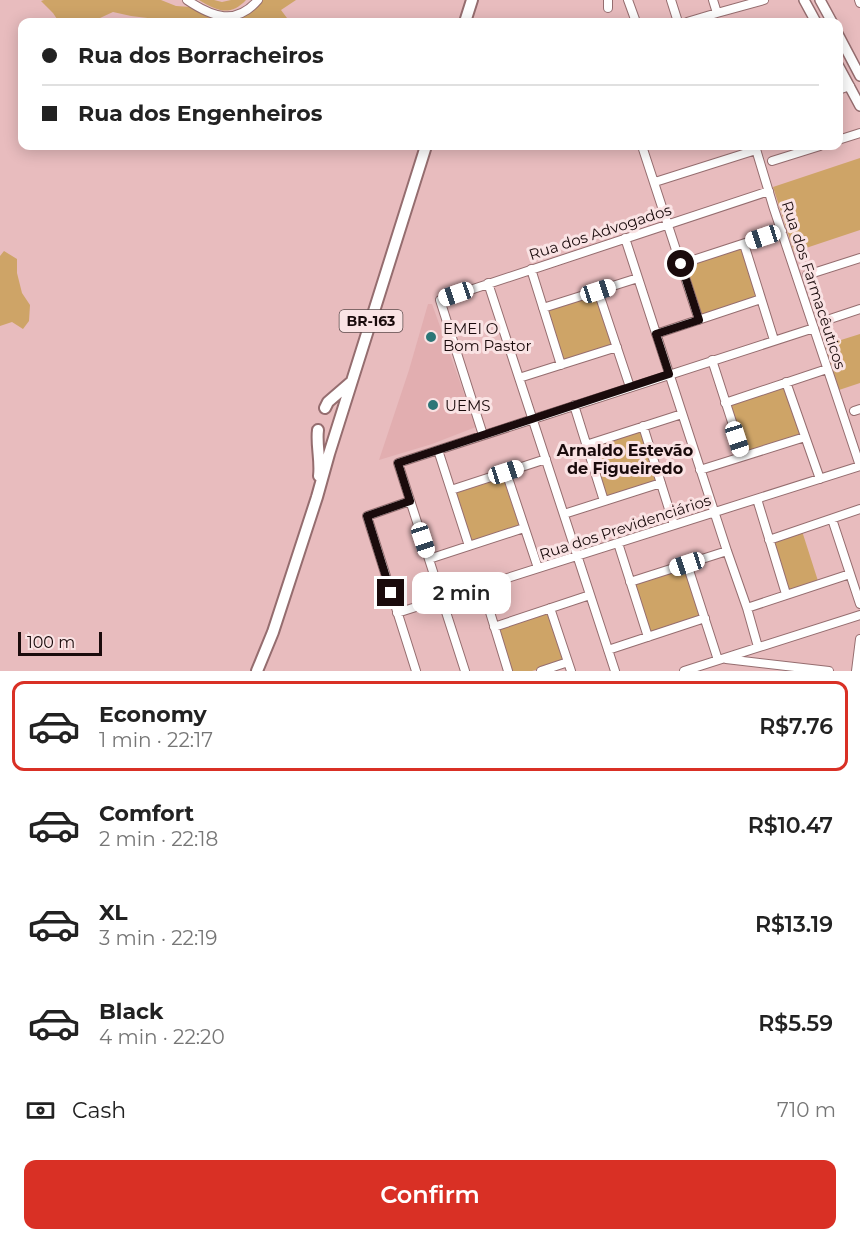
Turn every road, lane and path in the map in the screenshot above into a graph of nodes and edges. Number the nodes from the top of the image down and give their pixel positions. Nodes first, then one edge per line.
1 (187, 0) edge
2 (258, 0) edge
3 (472, 0) edge
4 (628, 0) edge
5 (671, 0) edge
6 (713, 0) edge
7 (764, 0) edge
8 (820, 0) edge
9 (755, 1) edge
10 (808, 1) edge
11 (717, 12) junction
12 (466, 18) edge
13 (635, 18) edge
14 (677, 18) edge
15 (699, 18) edge
16 (814, 18) edge
17 (830, 18) edge
18 (843, 45) edge
19 (843, 74) edge
20 (860, 76) edge
21 (850, 87) junction
22 (843, 89) edge
23 (860, 106) edge
24 (860, 132) edge
25 (843, 138) edge
26 (425, 150) edge
27 (643, 150) edge
28 (750, 150) edge
29 (757, 150) edge
30 (807, 150) edge
31 (772, 161) dead end
32 (655, 182) junction
33 (769, 191) junction
34 (668, 225) junction
35 (782, 231) junction
36 (625, 238) junction
37 (744, 244) junction
38 (860, 258) edge
39 (681, 264) junction
40 (531, 269) junction
41 (807, 275) dead end
42 (638, 278) junction
43 (488, 283) junction
44 (598, 291) junction
45 (762, 299) junction
46 (543, 308) junction
47 (860, 309) edge
48 (699, 320) junction
49 (824, 321) dead end
50 (814, 327) junction
51 (656, 334) junction
52 (774, 340) junction
53 (617, 347) junction
54 (712, 360) junction
55 (561, 364) junction
56 (828, 369) junction
57 (669, 374) junction
58 (519, 378) junction
59 (351, 381) junction
60 (786, 382) junction
61 (630, 387) junction
62 (725, 403) junction
63 (574, 405) junction
64 (325, 408) dead end
65 (682, 414) junction
66 (533, 419) junction
67 (643, 426) junction
68 (318, 430) dead end
69 (483, 435) junction
70 (805, 437) junction
71 (586, 444) junction
72 (438, 450) junction
73 (743, 456) junction
74 (546, 459) junction
75 (860, 466) edge
76 (700, 470) junction
77 (506, 472) junction
78 (820, 479) junction
79 (661, 483) junction
80 (451, 490) junction
81 (317, 497) junction
82 (757, 499) junction
83 (410, 501) junction
84 (604, 501) junction
85 (860, 509) edge
86 (714, 512) junction
87 (564, 514) junction
88 (832, 519) junction
89 (674, 525) junction
90 (524, 528) junction
91 (770, 540) junction
92 (618, 543) junction
93 (469, 546) junction
94 (727, 551) junction
95 (577, 556) junction
96 (429, 559) junction
97 (687, 564) junction
98 (538, 568) junction
99 (850, 574) junction
100 (630, 582) junction
101 (482, 586) junction
102 (786, 594) junction
103 (590, 595) junction
104 (442, 599) junction
105 (860, 604) edge
106 (550, 608) junction
107 (747, 608) junction
108 (397, 613) junction
109 (860, 615) edge
110 (705, 618) junction
111 (494, 627) junction
112 (648, 637) junction
113 (860, 639) edge
114 (758, 647) junction
115 (608, 650) junction
116 (721, 659) junction
117 (569, 667) edge
118 (689, 670) edge
119 (257, 671) edge
120 (416, 671) edge
121 (465, 671) edge
122 (508, 671) edge
123 (541, 671) edge
124 (615, 671) edge
125 (829, 671) edge
126 (856, 671) edge

1 - 2 street
3 - 12 highway
4 - 13 street
5 - 14 street
6 - 11 street
7 - 9 street
8 - 17 main road
9 - 11 street
10 - 16 main road
11 - 15 street
18 - 20 main road
19 - 21 main road
21 - 22 street
21 - 23 main road
24 - 25 street
26 - 59 highway, BR-163
27 - 32 street
28 - 32 street
29 - 33 street, Rua dos Farmacêuticos
30 - 31 street
32 - 34 street
33 - 34 street, Rua dos Advogados
33 - 35 street, Rua dos Farmacêuticos
34 - 36 street, Rua dos Advogados
34 - 39 street
35 - 37 street
35 - 50 street, Rua dos Farmacêuticos
36 - 40 street, Rua dos Advogados
36 - 42 street
37 - 39 street
37 - 45 street
38 - 41 street
39 - 48 street
40 - 43 street, Rua dos Advogados
40 - 46 street
42 - 44 street
42 - 51 street
43 - 58 street
43 - 69 street, Rua dos Advogados
44 - 46 street
44 - 53 street
45 - 48 street
45 - 52 street
46 - 55 street
47 - 49 street
48 - 51 street
50 - 52 street
50 - 56 street, Rua dos Farmacêuticos
51 - 57 street
52 - 54 street
53 - 55 street
53 - 61 street
54 - 57 street
54 - 62 street
55 - 58 street
56 - 60 street
56 - 75 street, Rua dos Farmacêuticos
57 - 61 street
57 - 65 street
58 - 66 street
59 - 64 highway
59 - 81 highway, BR-163
60 - 62 street
60 - 70 street
61 - 63 street
62 - 73 street
63 - 66 street
63 - 71 street
65 - 67 street
65 - 76 street
66 - 69 street
66 - 74 street
67 - 71 street
67 - 79 street
68 - 81 highway
69 - 72 street
70 - 73 street
70 - 78 street
71 - 84 street
72 - 80 street
72 - 83 street
73 - 76 street
74 - 77 street
74 - 87 street
75 - 78 street, Rua dos Previdenciários
76 - 86 street
77 - 80 street
77 - 90 street
78 - 82 street, Rua dos Previdenciários
79 - 84 street
79 - 89 street
80 - 93 street
81 - 119 highway, BR-163
82 - 86 street, Rua dos Previdenciários
82 - 91 street
83 - 96 street
83 - 108 street
84 - 87 street
85 - 88 street
86 - 89 street, Rua dos Previdenciários
86 - 94 street
87 - 95 street
88 - 91 street
88 - 99 street
89 - 92 street, Rua dos Previdenciários
90 - 93 street
90 - 98 street
91 - 102 street
92 - 95 street, Rua dos Previdenciários
92 - 100 street
93 - 96 street
94 - 97 street
94 - 107 street
95 - 98 street, Rua dos Previdenciários
95 - 103 street
96 - 104 street
97 - 100 street
97 - 110 street
98 - 101 street, Rua dos Previdenciários
99 - 102 street
99 - 105 street
100 - 112 street
101 - 104 street, Rua dos Previdenciários
101 - 111 street
102 - 107 street
103 - 106 street
103 - 115 street
104 - 108 street, Rua dos Previdenciários
104 - 121 street
106 - 111 street
106 - 117 street
107 - 114 street
108 - 120 street
109 - 114 street
110 - 112 street
110 - 116 street
111 - 122 street
112 - 115 street
113 - 126 street
114 - 116 street
115 - 124 street
116 - 118 street
116 - 125 street
117 - 123 street

